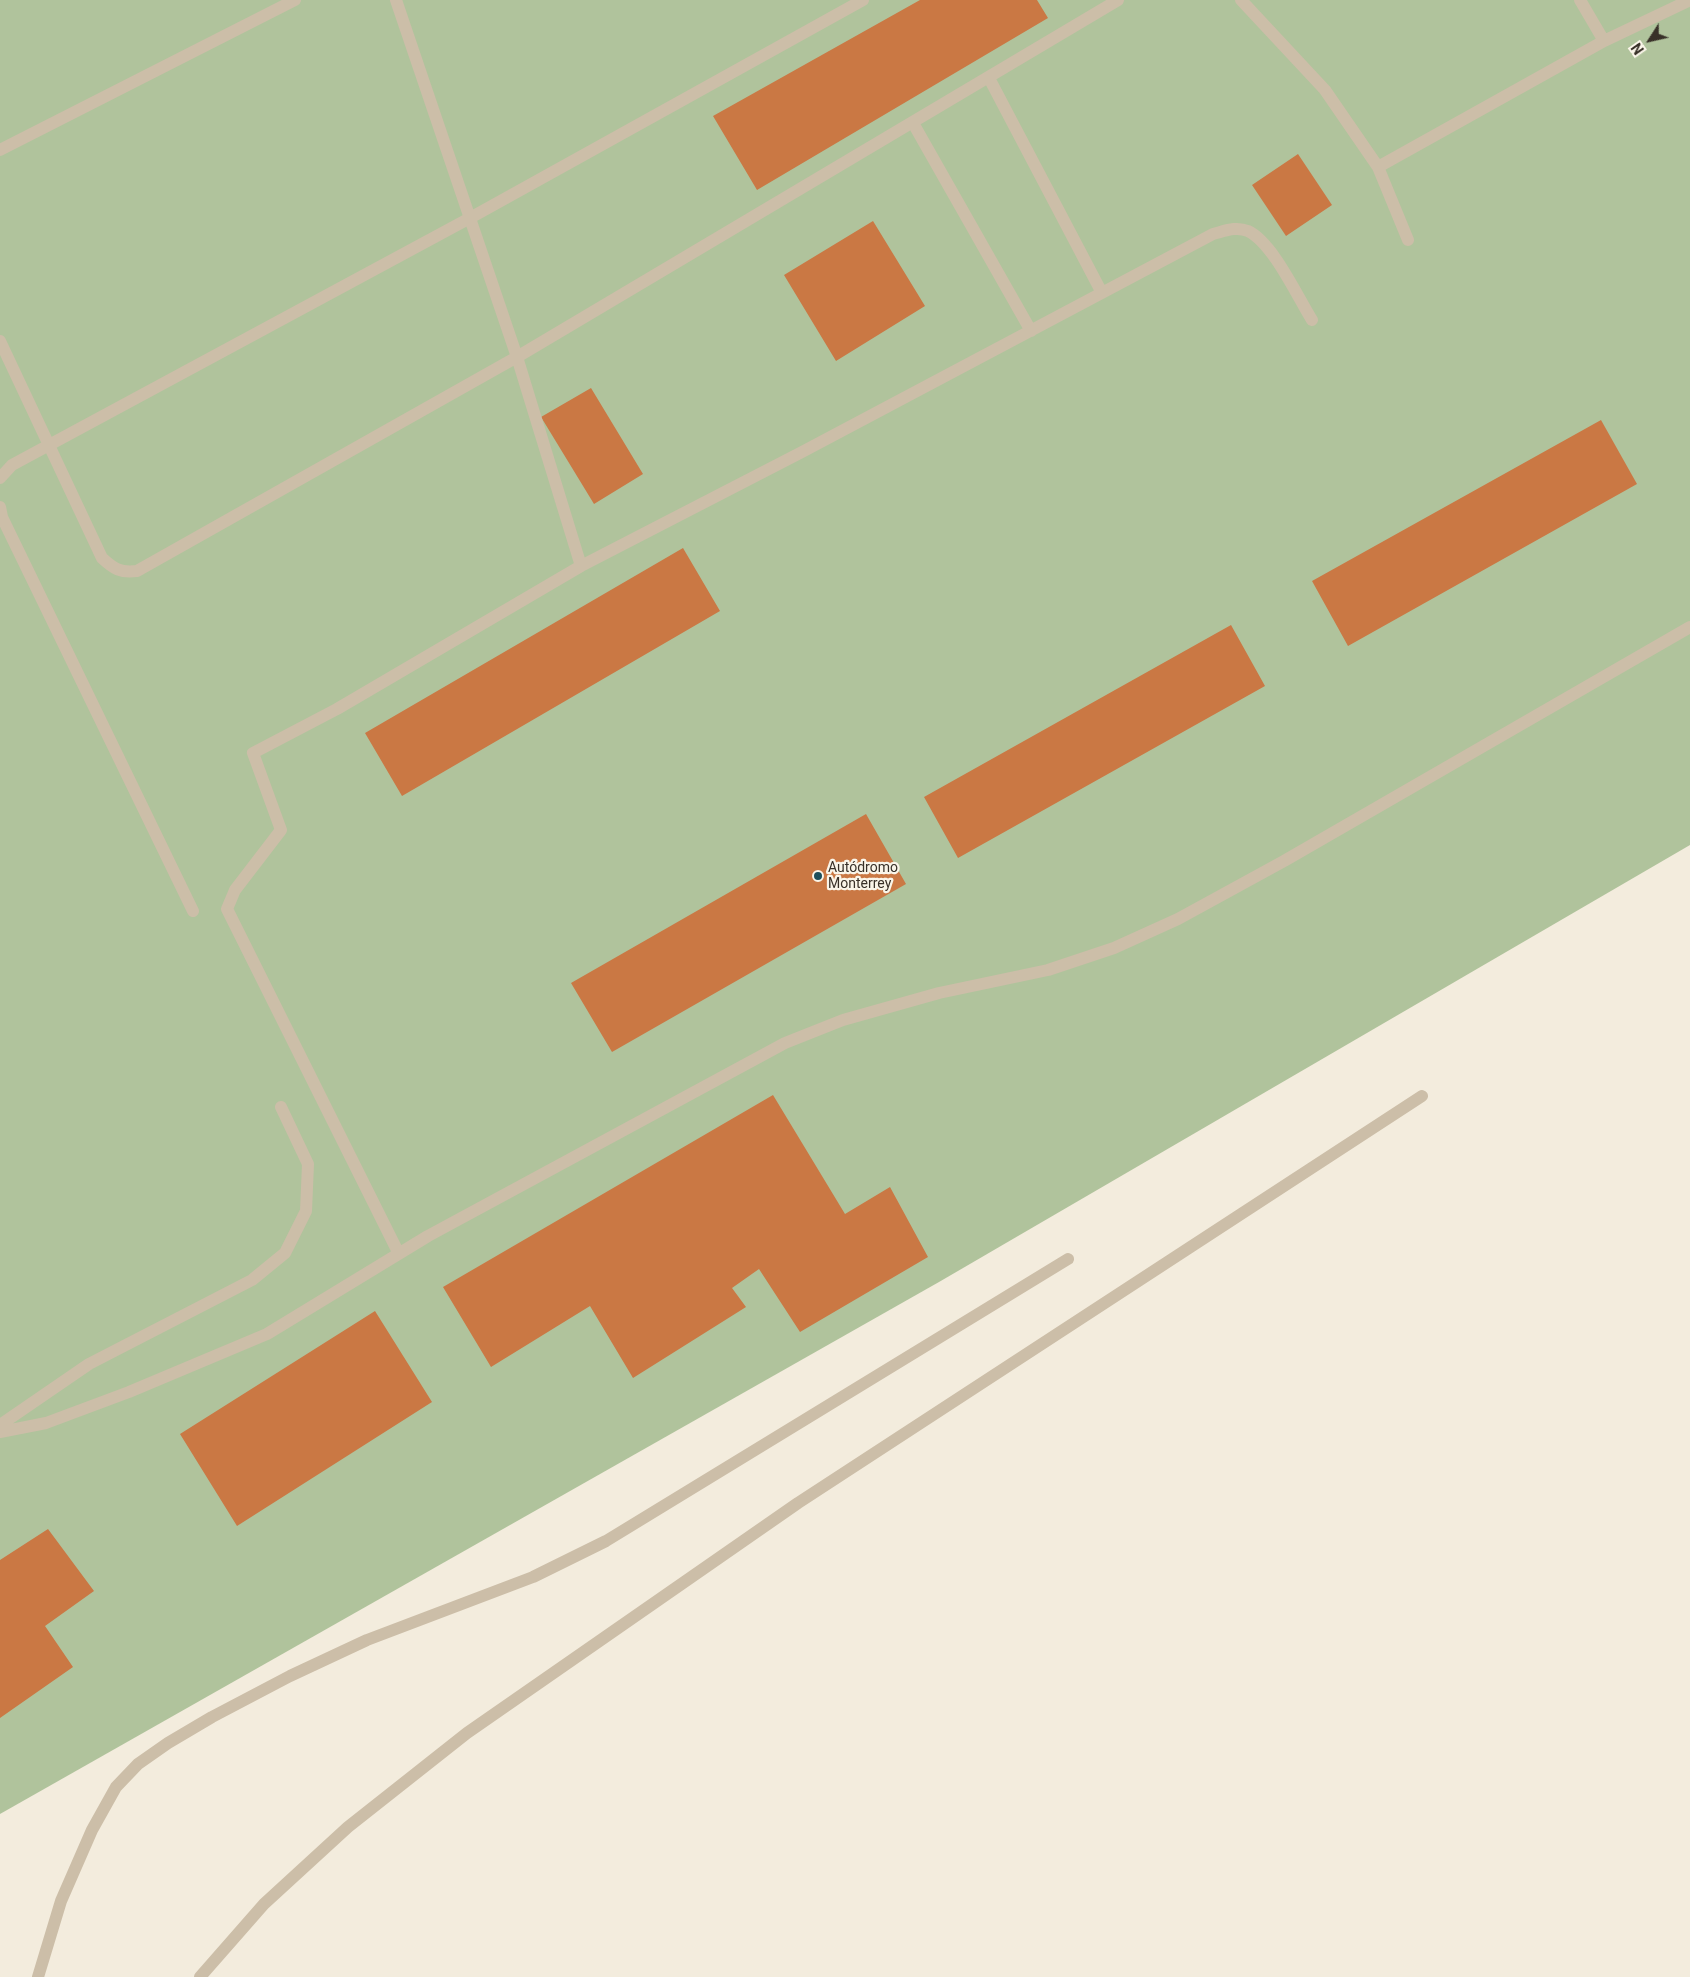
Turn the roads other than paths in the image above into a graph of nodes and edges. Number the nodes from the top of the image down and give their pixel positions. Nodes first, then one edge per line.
1 (295, 0) edge
2 (396, 0) edge
3 (863, 0) edge
4 (1118, 0) edge
5 (1241, 0) edge
6 (1580, 0) edge
7 (1690, 0) edge
8 (1604, 41) junction
9 (988, 78) junction
10 (913, 123) junction
11 (0, 150) edge
12 (1378, 167) junction
13 (470, 218) junction
14 (1408, 240) dead end
15 (1102, 293) junction
16 (1312, 320) dead end
17 (1031, 331) junction
18 (0, 341) edge
19 (517, 357) junction
20 (49, 446) junction
21 (0, 478) edge
22 (0, 507) edge
23 (580, 566) junction
24 (1690, 627) edge
25 (192, 911) dead end
26 (1422, 1096) dead end
27 (281, 1107) dead end
28 (399, 1254) junction
29 (1068, 1258) dead end
30 (0, 1425) edge
31 (0, 1432) edge
32 (38, 1977) edge
33 (200, 1977) edge

1 - 11 lane
2 - 13 lane
3 - 13 lane
4 - 9 lane
5 - 12 lane
6 - 8 lane
7 - 8 lane
8 - 12 lane
9 - 10 lane
9 - 15 lane
10 - 17 lane
10 - 19 lane
12 - 14 lane
13 - 19 lane
13 - 20 lane
15 - 16 lane
15 - 17 lane
17 - 23 lane
18 - 20 lane
19 - 20 lane
19 - 23 lane
20 - 21 lane
22 - 25 lane
23 - 28 lane
24 - 28 lane
26 - 33 lane
27 - 30 lane
28 - 31 lane
29 - 32 lane

